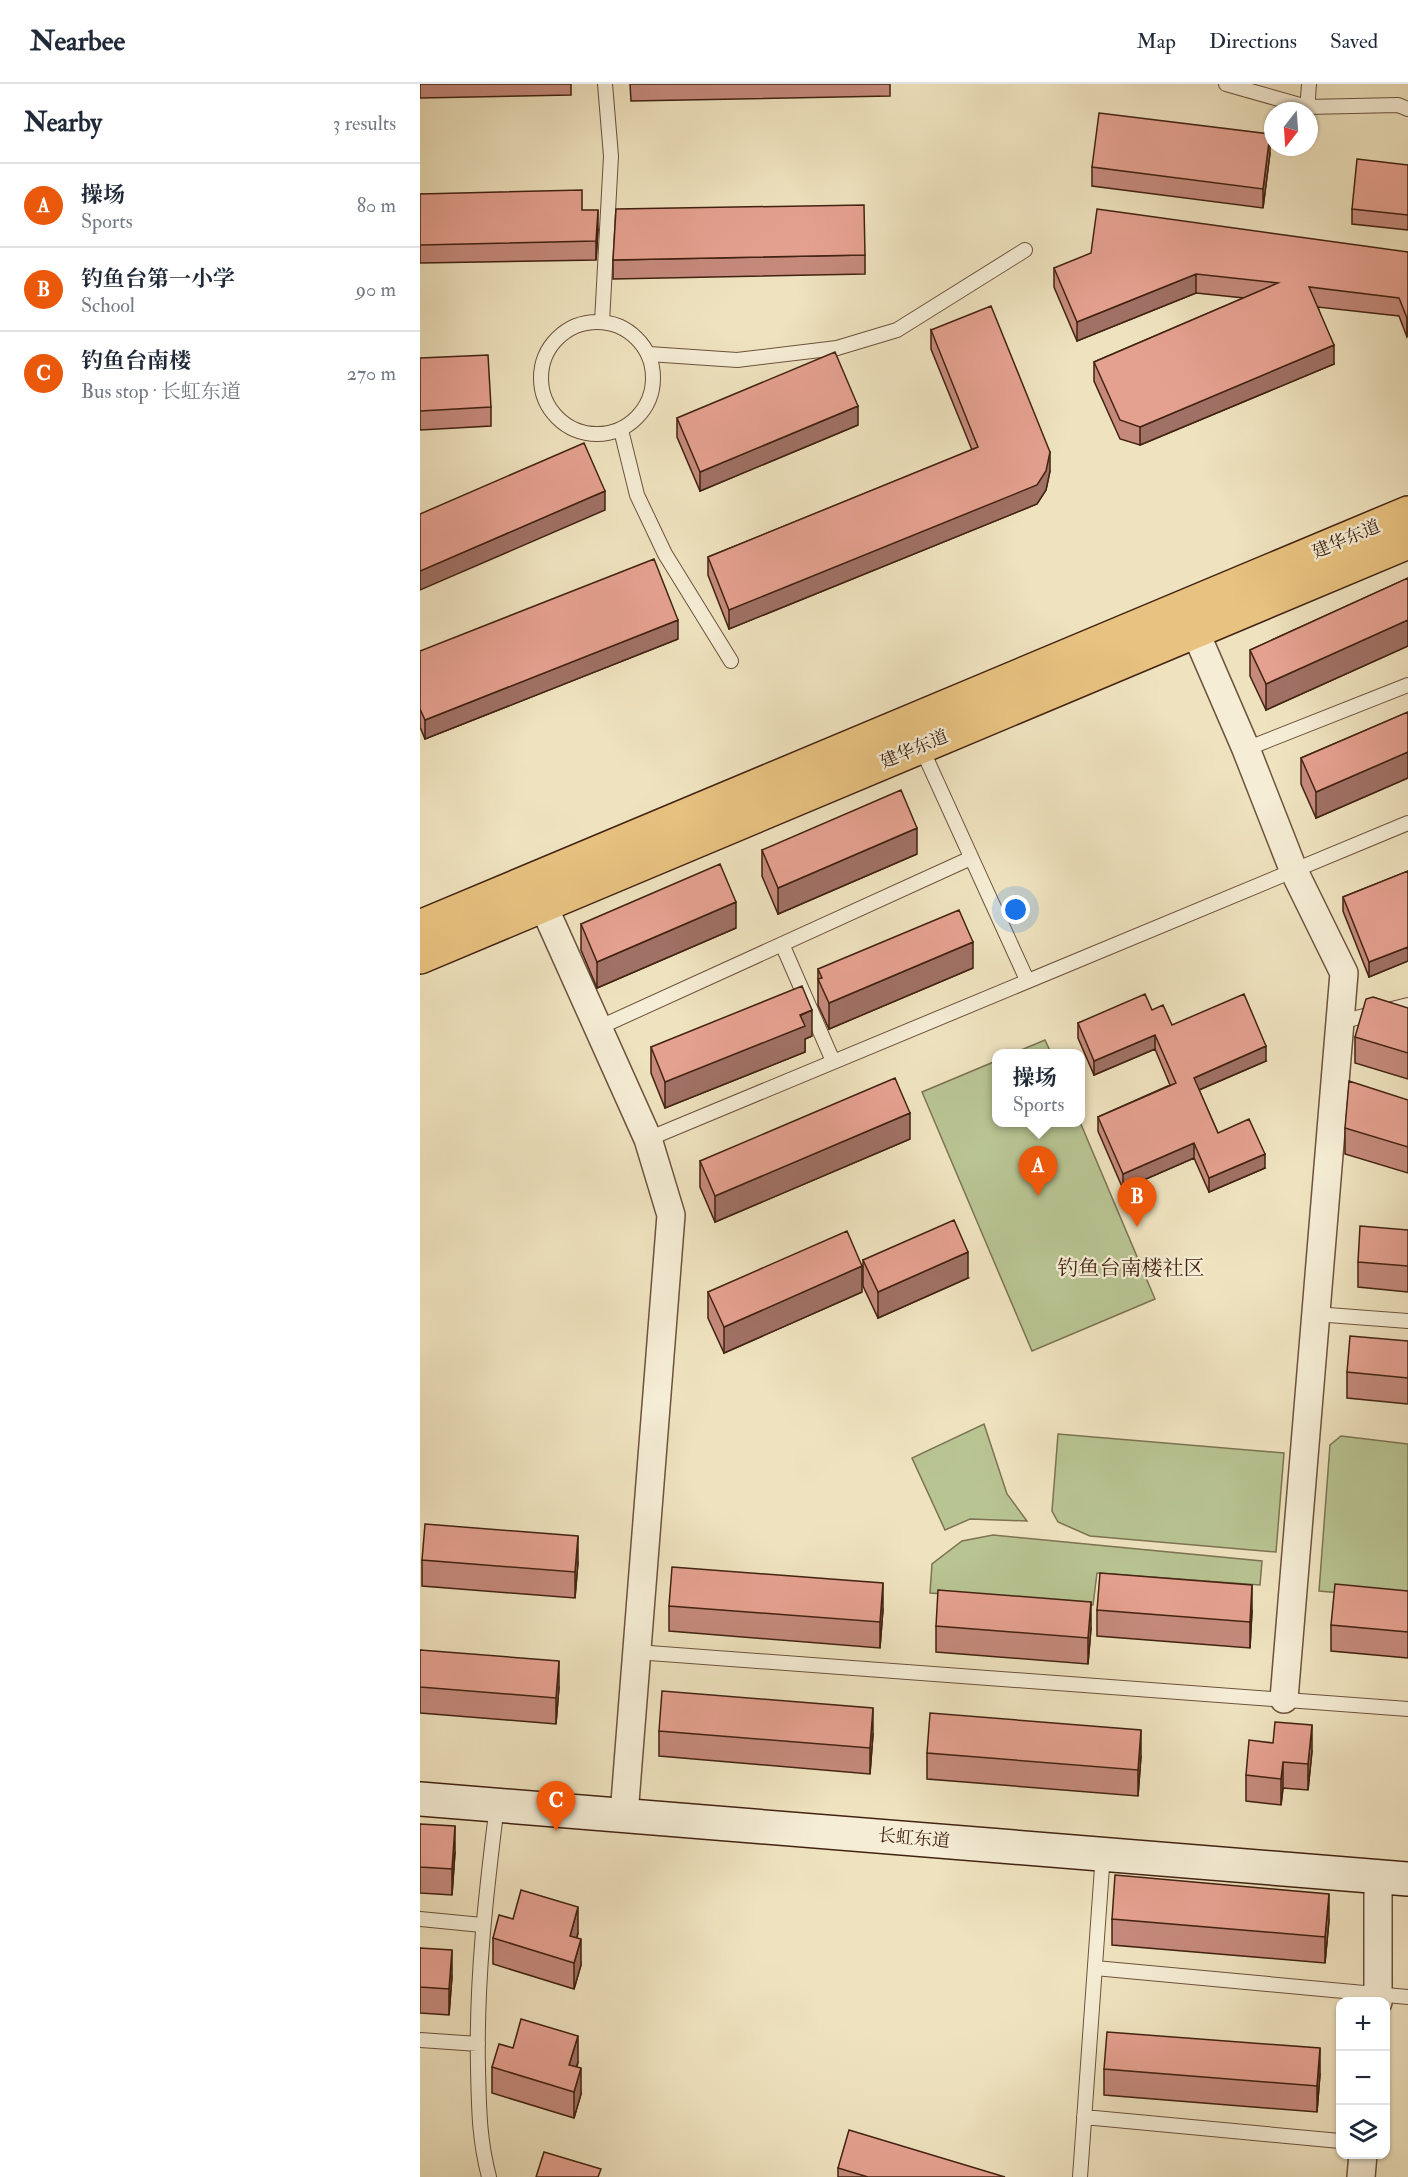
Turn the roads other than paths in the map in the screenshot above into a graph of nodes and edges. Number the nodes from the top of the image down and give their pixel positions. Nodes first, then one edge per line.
1 (606, 84) edge
2 (1226, 84) edge
3 (1309, 84) edge
4 (1284, 102) edge
5 (1308, 102) edge
6 (1318, 109) edge
7 (1408, 109) edge
8 (1025, 249) dead end
9 (602, 322) junction
10 (649, 354) junction
11 (621, 430) junction
12 (1408, 513) edge
13 (1408, 542) edge
14 (1195, 632) junction
15 (731, 661) dead end
16 (1408, 685) edge
17 (920, 746) junction
18 (1246, 749) junction
19 (1408, 822) edge
20 (971, 858) junction
21 (1293, 869) junction
22 (543, 905) junction
23 (420, 927) edge
24 (782, 944) junction
25 (420, 957) edge
26 (1027, 980) junction
27 (1408, 1005) edge
28 (1340, 1022) junction
29 (598, 1028) junction
30 (833, 1061) junction
31 (648, 1138) junction
32 (1315, 1314) junction
33 (1408, 1321) edge
34 (636, 1652) junction
35 (1284, 1699) junction
36 (1408, 1709) edge
37 (420, 1799) edge
38 (497, 1805) junction
39 (624, 1815) junction
40 (1102, 1854) junction
41 (1393, 1878) edge
42 (420, 1919) edge
43 (482, 1925) junction
44 (1095, 1968) junction
45 (1369, 1997) edge
46 (1378, 1997) edge
47 (1408, 1997) edge
48 (1390, 1998) edge
49 (420, 2040) edge
50 (478, 2044) junction
51 (1084, 2117) junction
52 (1336, 2141) edge
53 (1363, 2159) edge
54 (489, 2177) edge
55 (1080, 2177) edge
56 (1361, 2177) edge

1 - 9 lane
2 - 4 lane
3 - 5 lane
6 - 7 lane
8 - 10 lane
9 - 10 lane
9 - 11 lane
10 - 11 lane
11 - 15 lane
12 - 23 main road, 建华东道
13 - 14 main road, 建华东道
14 - 17 main road, 建华东道
14 - 18 street
16 - 18 lane
17 - 20 lane
17 - 22 main road, 建华东道
18 - 21 street
19 - 21 lane
20 - 24 lane
20 - 26 lane
21 - 26 lane
21 - 28 street
22 - 25 main road, 建华东道
22 - 29 street
24 - 29 lane
24 - 30 lane
26 - 30 lane
27 - 28 lane
28 - 32 street
29 - 31 street
30 - 31 lane
31 - 34 street
32 - 33 lane
32 - 35 street
34 - 35 lane
34 - 39 street
35 - 36 lane
37 - 38 street, 长虹东道
38 - 39 street, 长虹东道
38 - 43 lane
39 - 40 street, 长虹东道
40 - 41 street, 长虹东道
40 - 44 lane
41 - 46 street
42 - 43 lane
43 - 50 lane
44 - 45 lane
44 - 51 lane
47 - 48 lane
49 - 50 lane
50 - 54 lane
51 - 52 lane
51 - 55 lane
53 - 56 street

